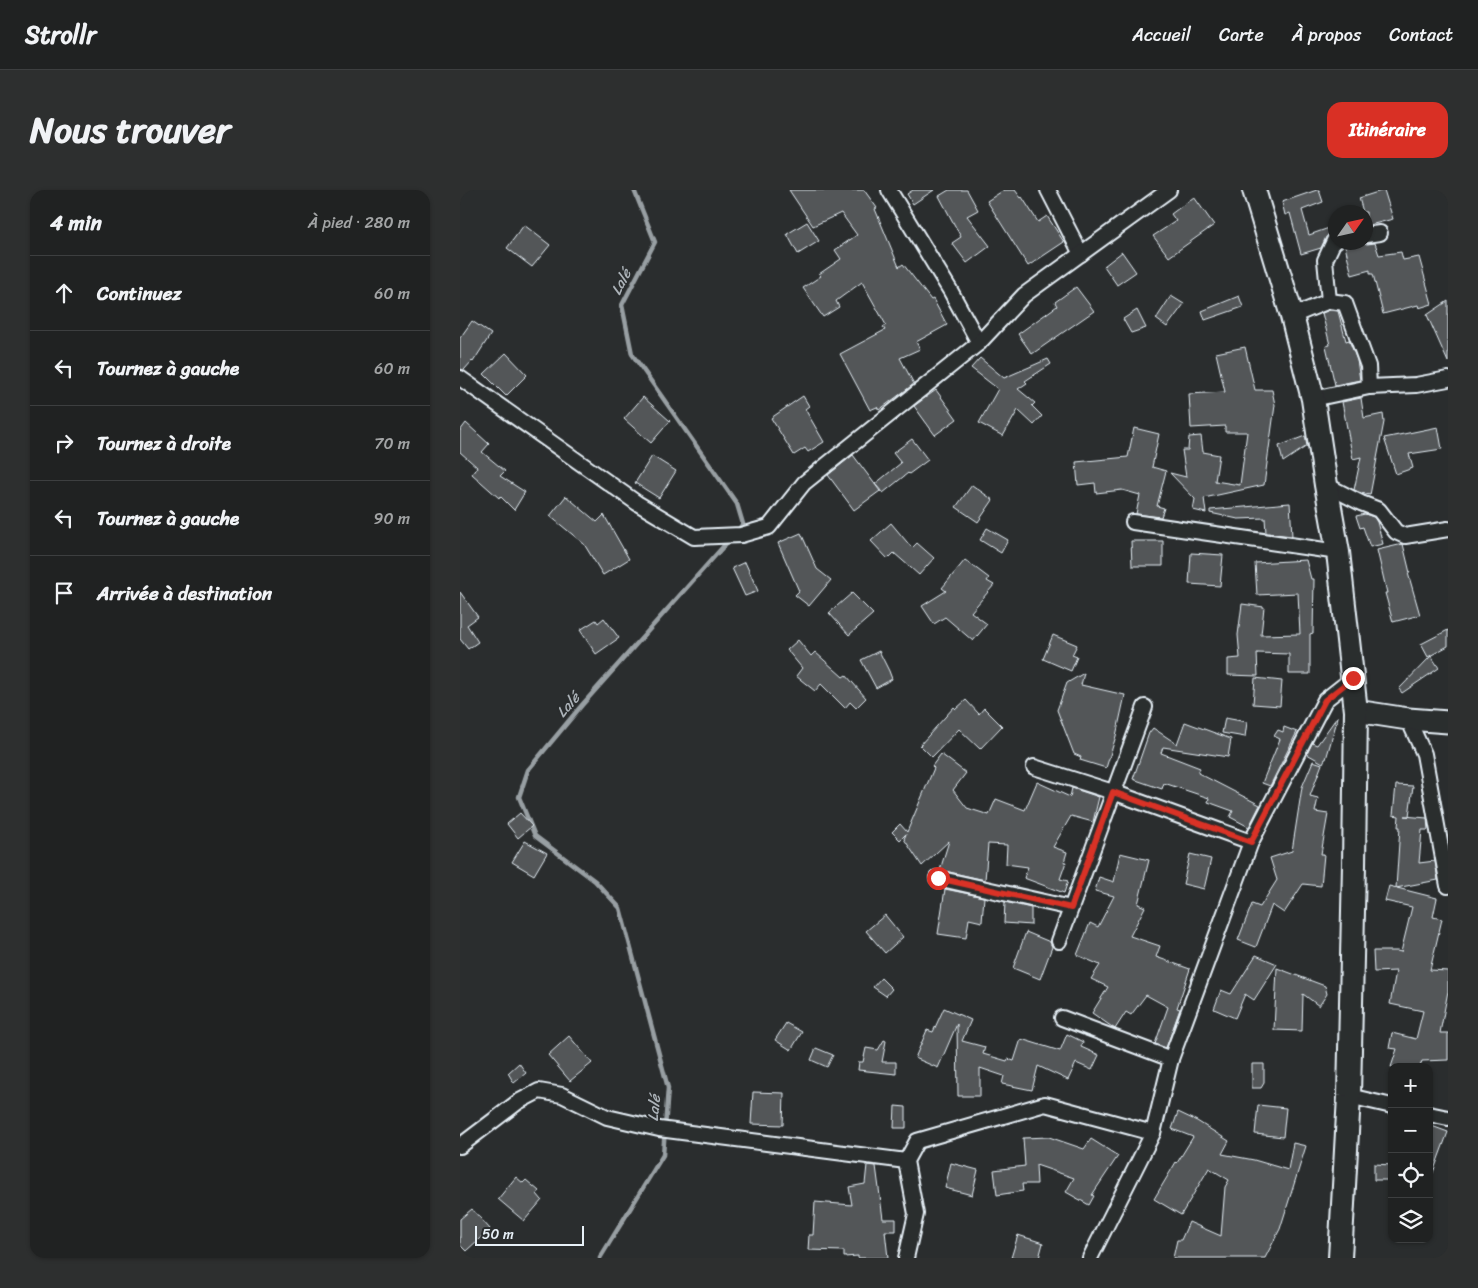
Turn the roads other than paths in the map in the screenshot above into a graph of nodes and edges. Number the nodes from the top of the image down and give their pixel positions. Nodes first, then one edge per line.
1 (889, 190) edge
2 (1048, 190) edge
3 (1169, 190) edge
4 (1254, 190) edge
5 (1380, 233) dead end
6 (1373, 234) edge
7 (1330, 250) edge
8 (1081, 254) junction
9 (1329, 301) junction
10 (1292, 316) junction
11 (979, 343) junction
12 (460, 378) edge
13 (1448, 379) edge
14 (1368, 387) junction
15 (1313, 400) junction
16 (1326, 485) junction
17 (1133, 522) dead end
18 (1448, 529) edge
19 (1338, 552) junction
20 (1353, 678) junction
21 (1145, 707) dead end
22 (1356, 711) junction
23 (1408, 718) junction
24 (1448, 722) edge
25 (1034, 767) dead end
26 (1113, 792) junction
27 (1251, 842) junction
28 (938, 878) dead end
29 (1448, 886) edge
30 (1071, 908) junction
31 (1059, 941) dead end
32 (1062, 1018) dead end
33 (1171, 1059) junction
34 (1349, 1096) junction
35 (1388, 1105) edge
36 (1433, 1115) edge
37 (1448, 1118) edge
38 (1153, 1133) junction
39 (460, 1146) edge
40 (906, 1161) junction
41 (906, 1258) edge
42 (1090, 1258) edge
43 (1340, 1258) edge

1 - 11 street
2 - 8 street
3 - 8 street
4 - 10 highway
5 - 6 street
7 - 9 street
8 - 11 street
9 - 10 street
9 - 14 street
10 - 15 highway
11 - 12 street
13 - 14 street
14 - 15 street
15 - 16 highway
16 - 18 street
16 - 19 highway
17 - 19 street
19 - 20 highway
20 - 22 highway
20 - 27 street
21 - 26 street
22 - 23 main road
22 - 34 highway
23 - 24 main road
23 - 29 street
25 - 26 street
26 - 27 street
26 - 30 street
27 - 33 street
28 - 30 street
30 - 31 street
32 - 33 street
33 - 38 street
34 - 35 street
34 - 43 highway
36 - 37 street
38 - 40 street
38 - 42 street
39 - 40 street
40 - 41 street

